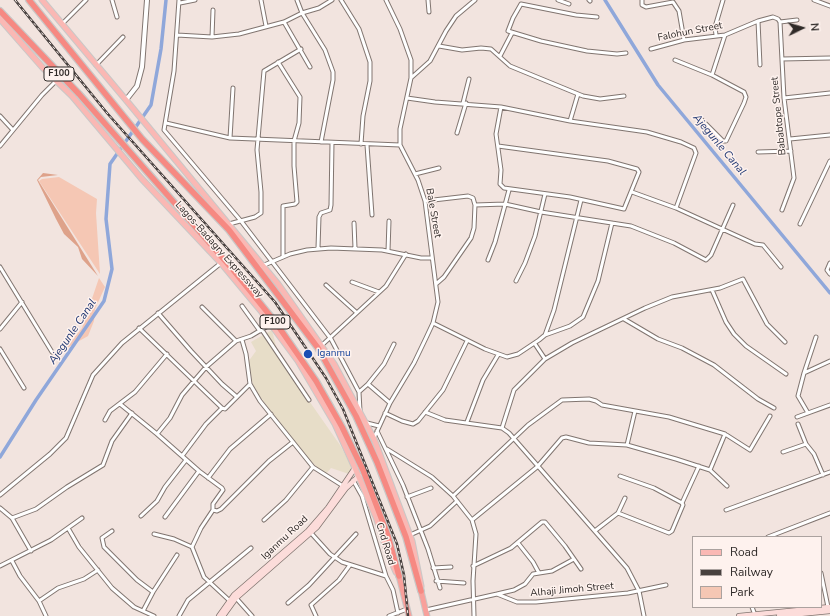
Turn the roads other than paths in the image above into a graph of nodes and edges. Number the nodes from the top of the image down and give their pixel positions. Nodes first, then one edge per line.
1 (29, 0) edge
2 (42, 0) edge
3 (86, 0) edge
4 (112, 0) edge
5 (147, 0) edge
6 (195, 0) edge
7 (261, 0) edge
8 (297, 0) edge
9 (332, 0) edge
10 (341, 0) edge
11 (386, 0) edge
12 (428, 0) edge
13 (474, 0) edge
14 (558, 0) edge
15 (642, 0) edge
16 (723, 0) edge
17 (814, 0) edge
18 (180, 1) edge
19 (569, 4) dead end
20 (830, 6) edge
21 (213, 10) dead end
22 (0, 11) edge
23 (430, 12) dead end
24 (302, 13) junction
25 (598, 16) dead end
26 (116, 17) dead end
27 (779, 20) junction
28 (797, 20) dead end
29 (758, 21) junction
30 (1, 22) edge
31 (284, 22) junction
32 (61, 25) junction
33 (266, 26) junction
34 (512, 33) junction
35 (725, 34) junction
36 (177, 35) junction
37 (716, 35) junction
38 (123, 37) dead end
39 (212, 37) junction
40 (684, 40) junction
41 (439, 46) junction
42 (301, 49) junction
43 (651, 49) dead end
44 (626, 53) dead end
45 (500, 56) junction
46 (830, 58) edge
47 (782, 59) junction
48 (675, 60) dead end
49 (278, 62) junction
50 (96, 65) junction
51 (760, 65) dead end
52 (310, 67) dead end
53 (712, 75) junction
54 (412, 78) junction
55 (469, 79) dead end
56 (56, 81) junction
57 (233, 88) dead end
58 (830, 93) edge
59 (578, 94) junction
60 (624, 96) dead end
61 (407, 98) junction
62 (784, 98) junction
63 (126, 100) junction
64 (464, 103) junction
65 (502, 107) junction
66 (0, 116) edge
67 (700, 118) dead end
68 (570, 121) junction
69 (166, 123) junction
70 (12, 130) junction
71 (164, 130) junction
72 (457, 133) dead end
73 (830, 134) edge
74 (158, 138) junction
75 (230, 138) junction
76 (790, 139) junction
77 (258, 141) junction
78 (294, 141) junction
79 (321, 142) junction
80 (332, 143) junction
81 (361, 144) junction
82 (366, 145) junction
83 (400, 145) junction
84 (0, 146) edge
85 (498, 146) junction
86 (791, 151) junction
87 (758, 152) dead end
88 (830, 161) edge
89 (439, 168) dead end
90 (415, 174) junction
91 (508, 190) junction
92 (632, 192) junction
93 (545, 194) junction
94 (581, 200) junction
95 (425, 201) junction
96 (475, 204) junction
97 (505, 204) junction
98 (733, 205) dead end
99 (676, 208) junction
100 (782, 210) dead end
101 (541, 212) junction
102 (372, 215) dead end
103 (577, 218) junction
104 (241, 221) junction
105 (388, 221) dead end
106 (354, 223) dead end
107 (612, 223) junction
108 (229, 224) junction
109 (800, 224) dead end
110 (722, 230) junction
111 (318, 248) junction
112 (355, 248) junction
113 (388, 251) junction
114 (406, 254) junction
115 (283, 256) junction
116 (432, 258) junction
117 (272, 260) junction
118 (488, 260) dead end
119 (221, 263) junction
120 (829, 265) edge
121 (262, 266) junction
122 (781, 266) dead end
123 (0, 267) edge
124 (830, 274) edge
125 (516, 281) dead end
126 (352, 282) dead end
127 (436, 284) junction
128 (326, 285) dead end
129 (712, 290) junction
130 (379, 292) junction
131 (22, 302) junction
132 (242, 306) dead end
133 (202, 307) dead end
134 (356, 312) junction
135 (158, 313) junction
136 (624, 319) junction
137 (433, 323) junction
138 (271, 324) junction
139 (139, 328) junction
140 (0, 329) edge
141 (261, 330) junction
142 (544, 335) junction
143 (816, 337) dead end
144 (331, 338) junction
145 (242, 340) junction
146 (236, 341) junction
147 (467, 341) junction
148 (785, 342) dead end
149 (394, 344) dead end
150 (535, 344) junction
151 (321, 346) junction
152 (0, 349) edge
153 (52, 352) dead end
154 (167, 354) junction
155 (498, 355) junction
156 (545, 359) junction
157 (830, 361) edge
158 (206, 367) junction
159 (804, 373) junction
160 (786, 374) dead end
161 (193, 380) junction
162 (250, 384) junction
163 (368, 384) junction
164 (24, 388) dead end
165 (359, 392) junction
166 (237, 397) junction
167 (309, 400) dead end
168 (390, 403) junction
169 (120, 404) junction
170 (830, 405) edge
171 (222, 408) junction
172 (774, 408) dead end
173 (635, 411) junction
174 (360, 412) junction
175 (425, 412) junction
176 (132, 413) junction
177 (385, 413) junction
178 (808, 413) junction
179 (271, 414) junction
180 (770, 416) dead end
181 (797, 417) dead end
182 (105, 420) dead end
183 (467, 422) junction
184 (366, 423) junction
185 (798, 424) dead end
186 (378, 426) junction
187 (502, 428) junction
188 (377, 430) junction
189 (157, 434) junction
190 (725, 434) junction
191 (514, 438) junction
192 (374, 439) junction
193 (293, 442) junction
194 (806, 444) junction
195 (627, 445) junction
196 (386, 449) junction
197 (783, 452) dead end
198 (182, 456) junction
199 (186, 460) junction
200 (536, 466) junction
201 (698, 466) junction
202 (313, 467) junction
203 (356, 468) junction
204 (710, 470) junction
205 (198, 471) junction
206 (830, 472) edge
207 (823, 475) junction
208 (359, 476) junction
209 (620, 476) dead end
210 (208, 478) junction
211 (353, 480) junction
212 (728, 486) dead end
213 (344, 487) junction
214 (431, 488) dead end
215 (0, 494) edge
216 (407, 496) junction
217 (453, 496) junction
218 (625, 498) dead end
219 (457, 501) junction
220 (682, 503) junction
221 (0, 508) edge
222 (214, 510) junction
223 (726, 510) dead end
224 (618, 513) junction
225 (830, 514) edge
226 (141, 516) dead end
227 (165, 517) dead end
228 (12, 518) junction
229 (82, 518) dead end
230 (264, 520) dead end
231 (472, 520) junction
232 (68, 528) junction
233 (596, 530) junction
234 (112, 531) dead end
235 (421, 532) junction
236 (311, 533) junction
237 (154, 534) dead end
238 (356, 534) dead end
239 (410, 535) junction
240 (771, 536) edge
241 (518, 542) junction
242 (192, 547) junction
243 (250, 548) dead end
244 (31, 551) junction
245 (177, 555) dead end
246 (334, 557) junction
247 (574, 559) junction
248 (12, 561) junction
249 (350, 565) junction
250 (0, 566) edge
251 (473, 566) junction
252 (451, 567) dead end
253 (433, 568) junction
254 (581, 569) dead end
255 (98, 570) junction
256 (539, 573) junction
257 (386, 576) junction
258 (399, 576) junction
259 (822, 577) edge
260 (436, 581) junction
261 (209, 583) junction
262 (464, 583) dead end
263 (666, 584) dead end
264 (440, 588) dead end
265 (421, 590) junction
266 (640, 591) junction
267 (153, 592) junction
268 (497, 594) junction
269 (236, 598) junction
270 (473, 599) junction
271 (39, 601) junction
272 (230, 601) junction
273 (288, 603) dead end
274 (829, 608) edge
275 (407, 609) junction
276 (143, 610) junction
277 (426, 610) junction
278 (398, 613) junction
279 (755, 615) edge
280 (46, 616) edge
281 (154, 616) edge
282 (179, 616) edge
283 (219, 616) edge
284 (223, 616) edge
285 (252, 616) edge
286 (316, 616) edge
287 (389, 616) edge
288 (409, 616) edge
289 (427, 616) edge
290 (474, 616) edge
291 (644, 616) edge
292 (738, 616) edge
293 (779, 616) edge

1 - 265 highway, Lagos-Badagry Expressway / F100
2 - 32 main road, Lagos-Badagry Expressway
3 - 32 street
4 - 26 street
5 - 63 street
6 - 18 street
7 - 33 street
8 - 24 street
9 - 24 street
10 - 81 street
11 - 54 street, Bale Street
12 - 23 street
13 - 41 street
14 - 19 street
15 - 40 street
16 - 37 street
17 - 20 street
18 - 36 street
21 - 39 street
22 - 258 highway, Lagos-Badagry Expressway / F100
24 - 31 street
24 - 79 street
25 - 34 street
27 - 28 street, Falohun Street
27 - 29 street, Falohun Street
27 - 47 street, Bababtope Street
29 - 35 street, Falohun Street
29 - 51 street
30 - 56 main road, Lagos-Badagry Expressway
31 - 33 street
31 - 42 street
32 - 50 main road, Lagos-Badagry Expressway
33 - 39 street
34 - 44 street
34 - 45 street
35 - 37 street, Falohun Street
35 - 53 street
36 - 39 street
36 - 69 street
37 - 40 street, Falohun Street
38 - 50 street
40 - 43 street, Falohun Street
41 - 45 street
41 - 54 street
42 - 49 street
42 - 52 street
45 - 59 street
46 - 47 street
47 - 62 street, Bababtope Street
48 - 53 street
49 - 77 street
49 - 78 street
50 - 63 main road, Lagos-Badagry Expressway
53 - 67 street
54 - 61 street, Bale Street
55 - 64 street
56 - 70 street
56 - 119 main road, Lagos-Badagry Expressway
57 - 75 street
58 - 62 street
59 - 60 street
59 - 68 street
61 - 64 street
61 - 83 street, Bale Street
62 - 76 street, Bababtope Street
63 - 74 main road, Lagos-Badagry Expressway
64 - 65 street
64 - 72 street
65 - 68 street
65 - 85 street
66 - 70 street
68 - 99 street
69 - 71 street
69 - 75 street
70 - 84 street
71 - 74 street
71 - 104 street
73 - 76 street
74 - 108 main road, Lagos-Badagry Expressway
75 - 77 street
76 - 86 street, Bababtope Street
77 - 78 street
77 - 104 street
78 - 79 street
78 - 115 street
79 - 80 street
80 - 81 street
80 - 111 street
81 - 82 street
82 - 83 street
82 - 102 street
83 - 90 street, Bale Street
85 - 91 street
85 - 92 street
86 - 87 street
86 - 100 street, Bababtope Street
88 - 109 street
89 - 90 street
90 - 95 street, Bale Street
91 - 93 street
91 - 97 street
92 - 94 street
92 - 99 street
93 - 94 street
93 - 101 street
94 - 103 street
95 - 96 street
95 - 116 street, Bale Street
96 - 97 street
96 - 127 street
97 - 101 street
97 - 118 street
98 - 110 street
99 - 110 street
101 - 103 street
101 - 125 street
103 - 107 street
103 - 142 street
104 - 108 street
104 - 117 street
105 - 113 street
106 - 112 street
107 - 110 street
107 - 142 street
108 - 121 main road, Lagos-Badagry Expressway
110 - 122 street
111 - 112 street
111 - 115 street
112 - 113 street
113 - 114 street
114 - 116 street
114 - 130 street
115 - 117 street
116 - 127 street, Bale Street
117 - 121 street
117 - 144 street
119 - 135 street
119 - 138 main road, Lagos-Badagry Expressway / F100
120 - 124 street
121 - 151 main road, Lagos-Badagry Expressway
123 - 131 street
126 - 130 street
127 - 137 street, Bale Street
128 - 134 street
129 - 136 street
129 - 148 street
129 - 160 street
130 - 134 street
131 - 140 street
131 - 153 street
132 - 141 street
133 - 146 street
134 - 144 street
135 - 139 street
135 - 158 street
136 - 156 street
136 - 172 street
137 - 147 street
137 - 168 street, Bale Street
138 - 141 street
138 - 203 main road, Lagos-Badagry Expressway / F100
139 - 154 street
139 - 215 street
141 - 145 street
141 - 167 street
142 - 150 street
143 - 159 street
144 - 151 street
144 - 165 street
145 - 146 street
145 - 162 street
146 - 158 street
147 - 155 street
147 - 175 street
149 - 163 street
150 - 155 street
150 - 156 street
151 - 174 main road, Lagos-Badagry Expressway
152 - 164 street
154 - 161 street
154 - 169 street
155 - 183 street
156 - 187 street
157 - 159 street
158 - 161 street
158 - 166 street
159 - 178 street
161 - 171 street
161 - 189 street
162 - 166 street
162 - 179 street
163 - 165 street
163 - 168 street
165 - 174 street
166 - 171 street
168 - 177 street, Bale Street
169 - 176 street
169 - 182 street
170 - 178 street
171 - 198 street
173 - 190 street
173 - 191 street
173 - 195 street
174 - 184 main road, Lagos-Badagry Expressway
175 - 177 street
175 - 183 street
176 - 189 street
176 - 228 street
177 - 186 street, Bale Street
178 - 181 street
179 - 193 street
179 - 210 street
180 - 190 street
183 - 187 street
184 - 186 street
184 - 192 main road, Lagos-Badagry Expressway
185 - 194 street
186 - 188 street, Bale Street
187 - 191 street
188 - 192 street, Bale Street
188 - 196 street
189 - 198 street
190 - 204 street
191 - 200 street
191 - 217 street
192 - 239 main road, Lagos-Badagry Expressway
193 - 202 street
193 - 222 street
194 - 197 street
194 - 207 street
195 - 200 street
195 - 201 street
196 - 216 street
196 - 217 street
198 - 199 street
199 - 205 street
199 - 226 street
200 - 231 street
200 - 233 street
201 - 204 street
201 - 220 street
202 - 213 street
202 - 230 street
203 - 208 main road, Lagos-Badagry Expressway / F100
203 - 213 main road, Iganmu Road
204 - 212 street
205 - 210 street
205 - 227 street
206 - 207 street
207 - 223 street
208 - 211 main road, Iganmu Road
208 - 258 main road, Lagos-Badagry Expressway / F100
209 - 220 street
210 - 222 street
211 - 213 main road, Iganmu Road
211 - 257 street, Cnd Road
213 - 236 main road, Iganmu Road
213 - 272 main road, Iganmu Road
214 - 216 street
216 - 235 street
217 - 219 street
218 - 224 street
219 - 231 street
219 - 235 street
220 - 224 street
221 - 228 street
222 - 242 street
224 - 233 street
225 - 240 street
228 - 244 street
229 - 232 street
231 - 251 street
232 - 244 street
232 - 255 street
233 - 266 street
234 - 267 street
235 - 239 street
235 - 253 street
236 - 246 street
236 - 269 main road, Iganmu Road
237 - 242 street
238 - 246 street
239 - 265 main road, Lagos-Badagry Expressway
241 - 247 street
241 - 251 street
241 - 256 street
242 - 261 street
243 - 261 street
244 - 248 street
245 - 267 street
246 - 249 street
246 - 273 street
247 - 254 street
247 - 256 street
248 - 250 street
248 - 271 street
249 - 257 street
249 - 286 street
251 - 270 street
252 - 253 street
253 - 260 street
255 - 271 street
255 - 276 street
256 - 268 street
257 - 278 street, Cnd Road
258 - 275 highway, Lagos-Badagry Expressway / F100
259 - 274 street
260 - 262 street
260 - 264 street
261 - 272 street
261 - 282 street
263 - 266 street, Alhaji Jimoh Street
265 - 277 highway, Lagos-Badagry Expressway / F100
266 - 268 street, Alhaji Jimoh Street
266 - 291 street
267 - 276 street
268 - 270 street
269 - 272 main road, Iganmu Road
269 - 285 street
270 - 277 street
270 - 290 street
271 - 280 street
272 - 283 main road, Iganmu Road
272 - 284 main road, Iganmu Road
274 - 279 main road
274 - 293 main road
275 - 278 street
275 - 288 highway, Lagos-Badagry Expressway / F100
276 - 281 street
277 - 289 highway, Lagos-Badagry Expressway / F100
278 - 287 street
279 - 292 main road

